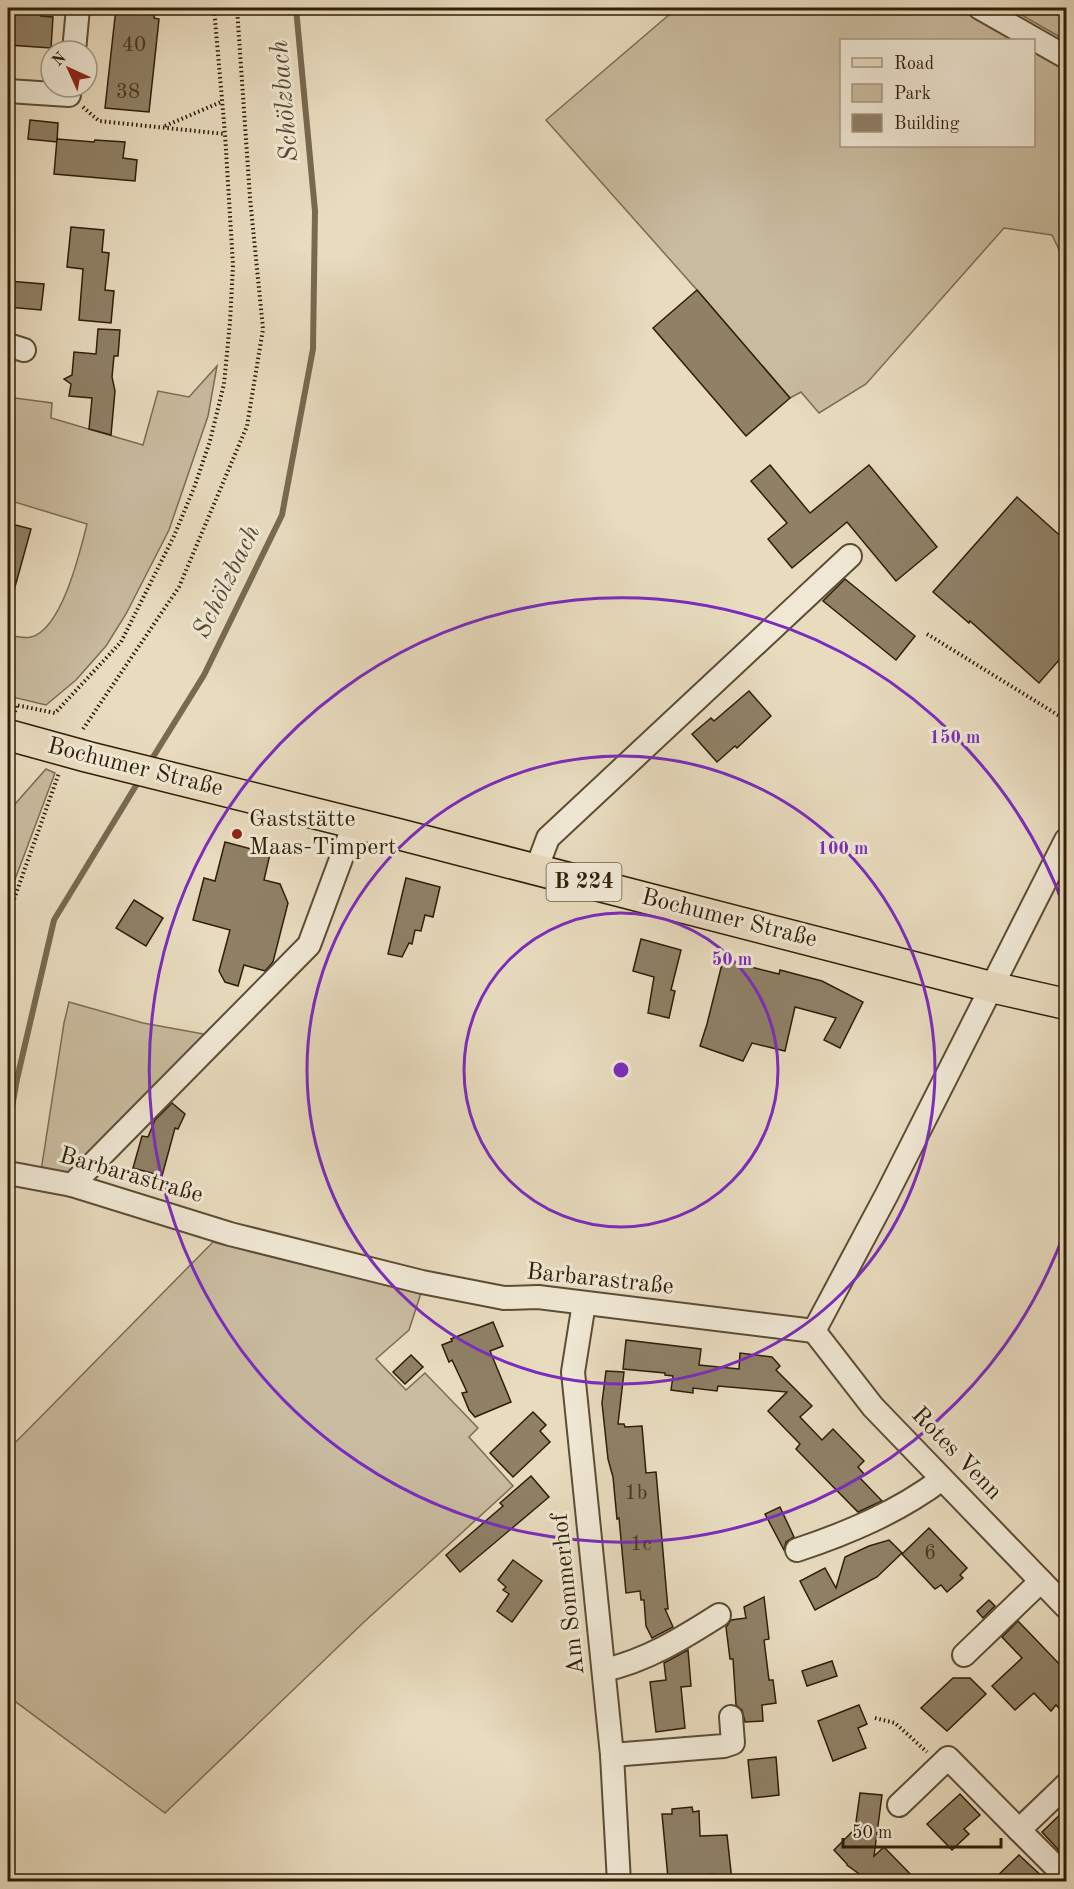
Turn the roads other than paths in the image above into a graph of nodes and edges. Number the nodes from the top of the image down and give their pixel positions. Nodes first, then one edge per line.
1 (78, 8) edge
2 (980, 8) edge
3 (75, 39) edge
4 (1034, 39) edge
5 (1035, 39) edge
6 (1066, 57) edge
7 (8, 91) edge
8 (39, 91) edge
9 (850, 556) dead end
10 (9, 735) edge
11 (354, 824) junction
12 (1066, 840) edge
13 (536, 870) junction
14 (992, 987) junction
15 (1066, 1004) edge
16 (8, 1173) edge
17 (72, 1185) junction
18 (584, 1303) junction
19 (814, 1331) junction
20 (942, 1479) junction
21 (796, 1550) dead end
22 (1041, 1581) junction
23 (1066, 1607) edge
24 (718, 1615) dead end
25 (964, 1655) dead end
26 (604, 1670) junction
27 (731, 1717) dead end
28 (612, 1755) junction
29 (1066, 1785) edge
30 (898, 1805) dead end
31 (1019, 1830) junction
32 (1065, 1876) dead end
33 (619, 1881) edge

1 - 3 street
2 - 4 street
5 - 6 street
7 - 8 street
9 - 13 street
10 - 11 main road, Bochumer Straße / B 224
11 - 13 main road, Bochumer Straße / B 224
11 - 17 street
12 - 14 street
13 - 14 main road, Bochumer Straße / B 224
14 - 15 main road, Bochumer Straße / B 224
14 - 19 street
16 - 17 street, Barbarastraße
17 - 18 street, Barbarastraße
18 - 19 street, Barbarastraße
18 - 26 street, Am Sommerhof
19 - 20 street, Rotes Venn
20 - 21 street
20 - 22 street, Rotes Venn
22 - 23 street, Rotes Venn
22 - 25 street
24 - 26 street
26 - 28 street, Am Sommerhof
27 - 28 street
28 - 33 street, Am Sommerhof
29 - 31 street
30 - 31 street
31 - 32 street

